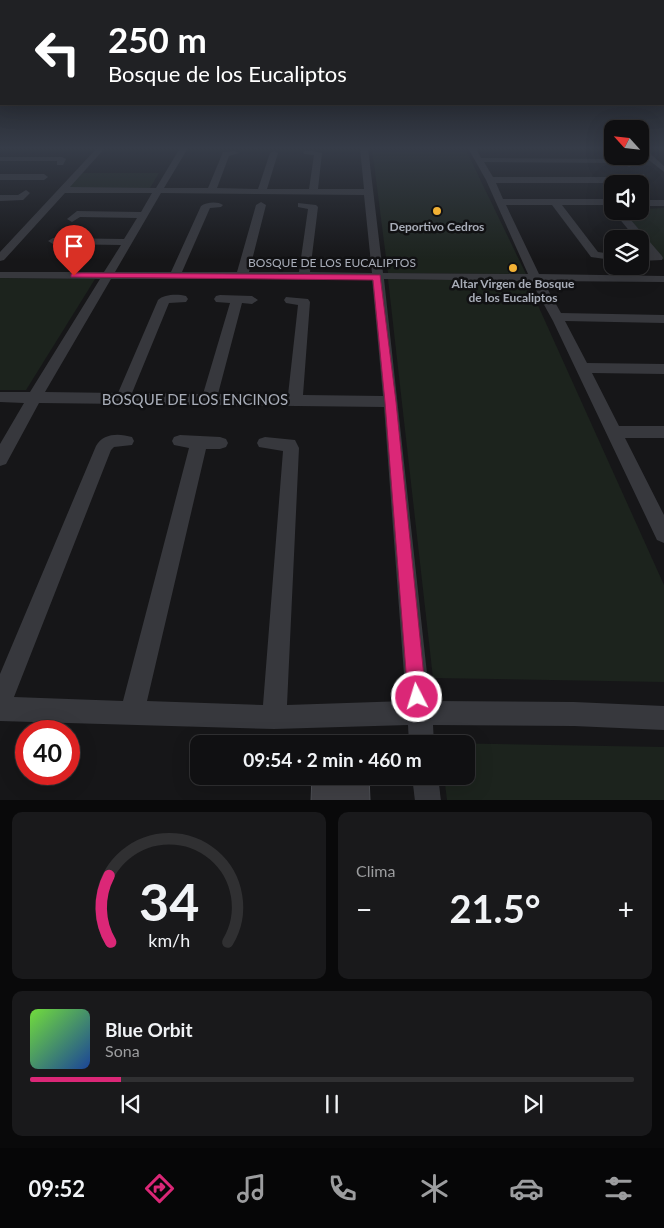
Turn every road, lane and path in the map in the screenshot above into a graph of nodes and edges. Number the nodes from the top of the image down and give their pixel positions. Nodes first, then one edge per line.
1 (67, 185) edge
2 (163, 185) edge
3 (214, 185) edge
4 (264, 185) edge
5 (314, 185) edge
6 (368, 185) edge
7 (492, 185) edge
8 (63, 190) junction
9 (160, 190) junction
10 (212, 190) junction
11 (262, 191) junction
12 (313, 191) junction
13 (369, 192) junction
14 (26, 193) dead end
15 (0, 198) edge
16 (500, 202) junction
17 (555, 202) junction
18 (604, 203) edge
19 (649, 203) edge
20 (664, 203) edge
21 (218, 205) dead end
22 (248, 205) dead end
23 (301, 205) dead end
24 (145, 215) junction
25 (72, 219) dead end
26 (626, 220) edge
27 (634, 230) edge
28 (58, 234) dead end
29 (128, 242) junction
30 (649, 247) edge
31 (604, 256) edge
32 (0, 258) edge
33 (649, 258) edge
34 (0, 275) edge
35 (108, 276) junction
36 (175, 276) junction
37 (242, 276) junction
38 (304, 277) junction
39 (377, 277) junction
40 (535, 278) junction
41 (664, 279) edge
42 (182, 299) dead end
43 (220, 299) dead end
44 (237, 300) junction
45 (252, 300) dead end
46 (290, 300) dead end
47 (557, 317) junction
48 (664, 319) edge
49 (582, 368) junction
50 (664, 369) edge
51 (0, 397) edge
52 (34, 398) junction
53 (123, 398) junction
54 (209, 399) junction
55 (295, 400) junction
56 (391, 402) junction
57 (614, 432) junction
58 (664, 432) edge
59 (126, 441) dead end
60 (200, 442) dead end
61 (265, 443) dead end
62 (0, 459) edge
63 (664, 534) edge
64 (0, 703) edge
65 (0, 709) edge
66 (132, 713) junction
67 (419, 714) junction
68 (274, 718) junction
69 (664, 718) edge
70 (421, 735) edge
71 (426, 785) edge
72 (428, 800) edge

1 - 8 street
2 - 9 street
3 - 10 street
4 - 11 street
5 - 12 street
6 - 13 street
7 - 16 street
8 - 9 street
8 - 32 street
9 - 10 street
9 - 24 street
10 - 11 street
11 - 12 street
12 - 13 street
13 - 39 street
14 - 15 street
16 - 17 street
16 - 40 street
17 - 18 street
17 - 31 street
19 - 20 street
21 - 36 street
22 - 37 street
23 - 38 street
24 - 25 street
24 - 29 street
26 - 27 street
28 - 29 street
29 - 35 street
30 - 33 street
34 - 35 street, BOSQUE DE LOS EUCALIPTOS
35 - 36 street, BOSQUE DE LOS EUCALIPTOS
35 - 52 street
36 - 37 street, BOSQUE DE LOS EUCALIPTOS
37 - 38 street, BOSQUE DE LOS EUCALIPTOS
38 - 39 street, BOSQUE DE LOS EUCALIPTOS
39 - 40 street, BOSQUE DE LOS EUCALIPTOS
39 - 56 street
40 - 41 street, BOSQUE DE LOS EUCALIPTOS
40 - 47 street
42 - 53 street
43 - 44 street
44 - 45 street
44 - 54 street
46 - 55 street
47 - 48 street
47 - 49 street
49 - 50 street
49 - 57 street
51 - 52 street, BOSQUE DE LOS ENCINOS
52 - 53 street, BOSQUE DE LOS ENCINOS
52 - 62 street
53 - 54 street, BOSQUE DE LOS ENCINOS
54 - 55 street, BOSQUE DE LOS ENCINOS
55 - 56 street, BOSQUE DE LOS ENCINOS
56 - 67 street
57 - 58 street
57 - 63 street
59 - 64 street
60 - 66 street
61 - 68 street
65 - 66 street
66 - 68 street
67 - 68 street
67 - 69 street
67 - 70 street
71 - 72 street

